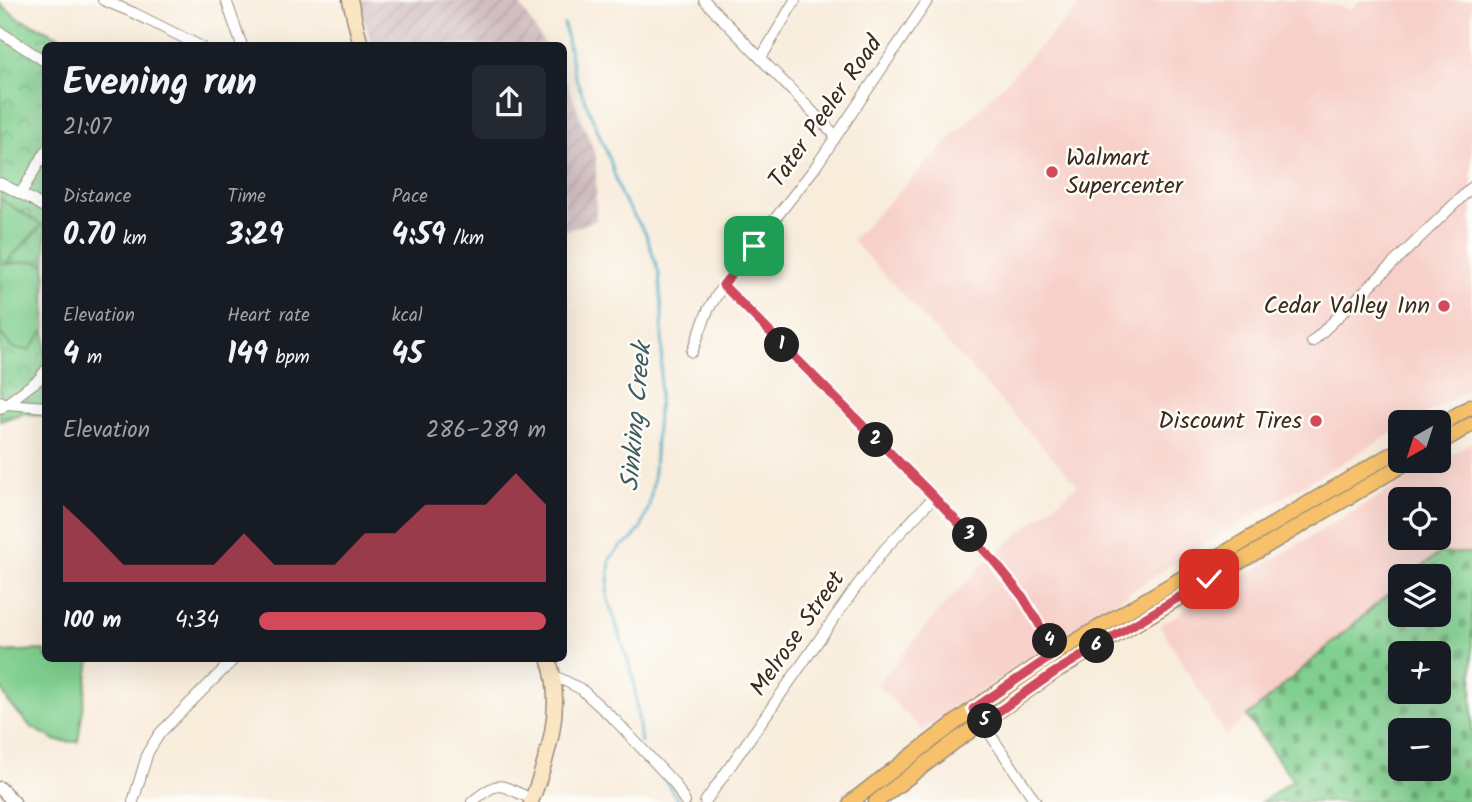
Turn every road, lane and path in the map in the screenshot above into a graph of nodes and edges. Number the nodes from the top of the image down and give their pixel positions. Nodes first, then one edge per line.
1 (103, 0) edge
2 (226, 0) edge
3 (351, 0) edge
4 (704, 0) edge
5 (794, 0) edge
6 (928, 0) edge
7 (0, 32) edge
8 (192, 42) edge
9 (241, 42) edge
10 (360, 42) edge
11 (761, 58) junction
12 (42, 59) edge
13 (835, 135) junction
14 (42, 159) edge
15 (0, 183) edge
16 (1472, 187) edge
17 (21, 193) junction
18 (42, 206) edge
19 (723, 285) junction
20 (1312, 342) dead end
21 (692, 352) dead end
22 (42, 375) edge
23 (2, 405) edge
24 (1472, 406) edge
25 (42, 407) edge
26 (1451, 418) edge
27 (1472, 424) edge
28 (1451, 436) edge
29 (1388, 456) edge
30 (1389, 473) edge
31 (934, 497) junction
32 (1056, 653) junction
33 (231, 662) edge
34 (550, 662) edge
35 (555, 676) junction
36 (973, 709) junction
37 (982, 723) junction
38 (0, 788) edge
39 (531, 800) edge
40 (14, 802) edge
41 (133, 802) edge
42 (472, 802) edge
43 (685, 802) edge
44 (705, 802) edge
45 (851, 802) edge
46 (876, 802) edge
47 (1036, 802) edge

1 - 8 street
2 - 9 street
3 - 10 main road
4 - 11 street
5 - 11 street
6 - 13 street, Tater Peeler Road
7 - 12 street
11 - 13 street
13 - 19 street, Tater Peeler Road
14 - 17 street
15 - 17 street
16 - 20 street
17 - 18 street
19 - 21 street, Tater Peeler Road
19 - 31 street
22 - 23 street
23 - 25 street
24 - 26 main road
27 - 28 main road
29 - 32 main road
30 - 37 main road
31 - 32 street
31 - 44 street, Melrose Street
32 - 36 main road
33 - 41 street
34 - 35 main road
35 - 39 main road
35 - 43 street
36 - 37 street
36 - 45 main road
37 - 46 main road
37 - 47 street
38 - 40 street
39 - 42 street

